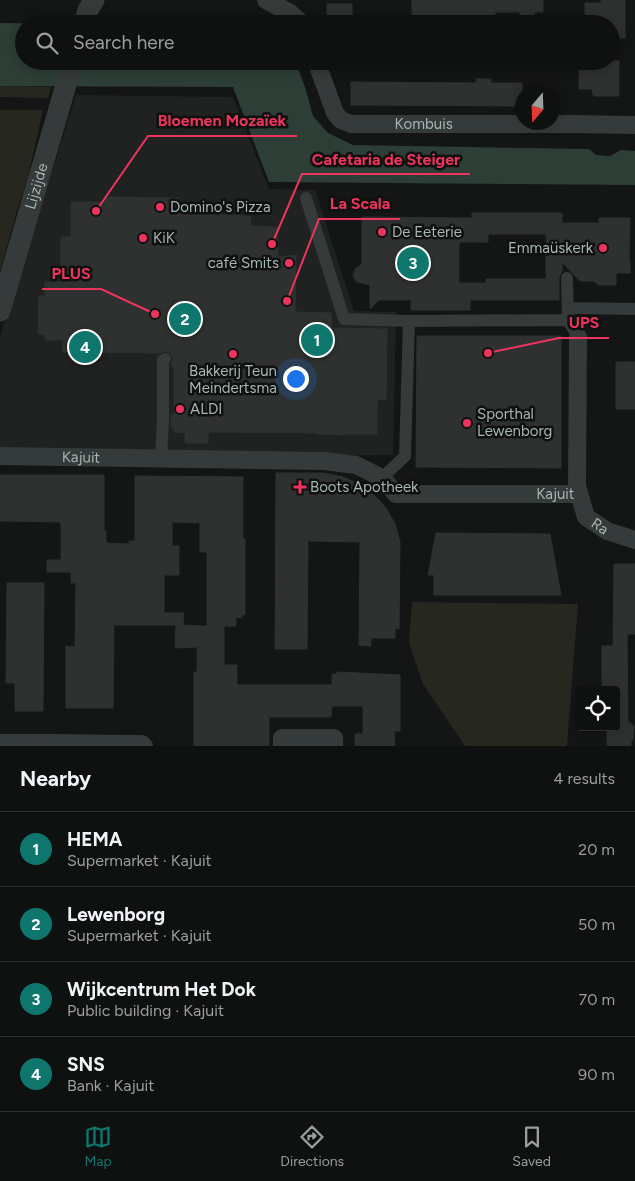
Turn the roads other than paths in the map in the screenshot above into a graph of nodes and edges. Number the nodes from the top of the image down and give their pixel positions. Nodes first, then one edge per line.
1 (94, 0) edge
2 (266, 0) edge
3 (86, 15) edge
4 (292, 15) edge
5 (70, 70) edge
6 (319, 70) edge
7 (635, 125) edge
8 (306, 198) dead end
9 (567, 278) dead end
10 (635, 309) edge
11 (0, 312) edge
12 (568, 314) junction
13 (409, 321) junction
14 (578, 337) joint
15 (165, 359) dead end
16 (0, 456) edge
17 (161, 458) junction
18 (382, 478) junction
19 (579, 494) junction
20 (635, 540) edge
21 (0, 743) edge
22 (53, 745) edge
23 (144, 746) edge
24 (282, 746) edge
25 (334, 746) edge

1 - 3 street
2 - 4 street
5 - 11 street, Lijzijde
6 - 7 street, Kombuis
8 - 13 street
9 - 12 street
10 - 12 street
12 - 13 street
12 - 14 street
13 - 18 street
14 - 19 street, Kajuit
15 - 17 street
16 - 17 street, Kajuit
17 - 18 street, Kajuit
18 - 19 street, Kajuit
19 - 20 street, Ra
21 - 22 street
22 - 23 street
24 - 25 street

